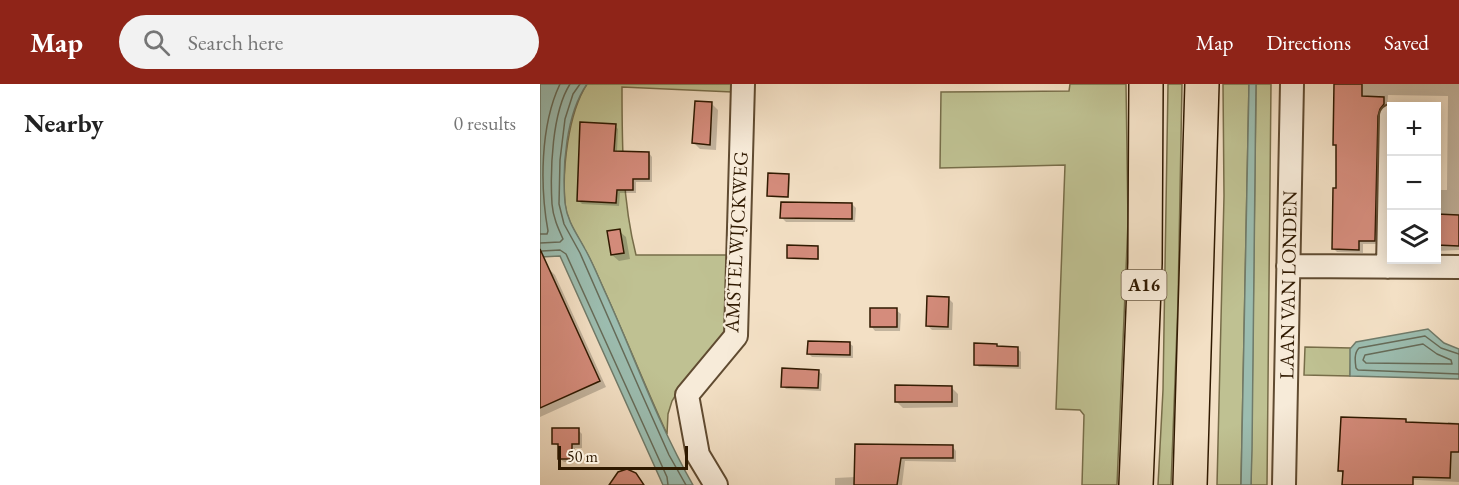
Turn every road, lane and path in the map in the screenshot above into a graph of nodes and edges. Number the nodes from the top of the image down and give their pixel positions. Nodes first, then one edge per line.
1 (742, 84) edge
2 (1146, 84) edge
3 (1202, 84) edge
4 (1292, 84) edge
5 (1390, 156) edge
6 (1288, 266) junction
7 (1388, 267) junction
8 (1459, 267) edge
9 (716, 485) edge
10 (1136, 485) edge
11 (1190, 485) edge
12 (1284, 485) edge

1 - 9 street, AMSTELWIJCKWEG
2 - 10 highway, A16
3 - 11 highway, A16
4 - 6 street, LAAN VAN LONDEN
5 - 7 street
6 - 7 street
6 - 12 street, LAAN VAN LONDEN
7 - 8 street

